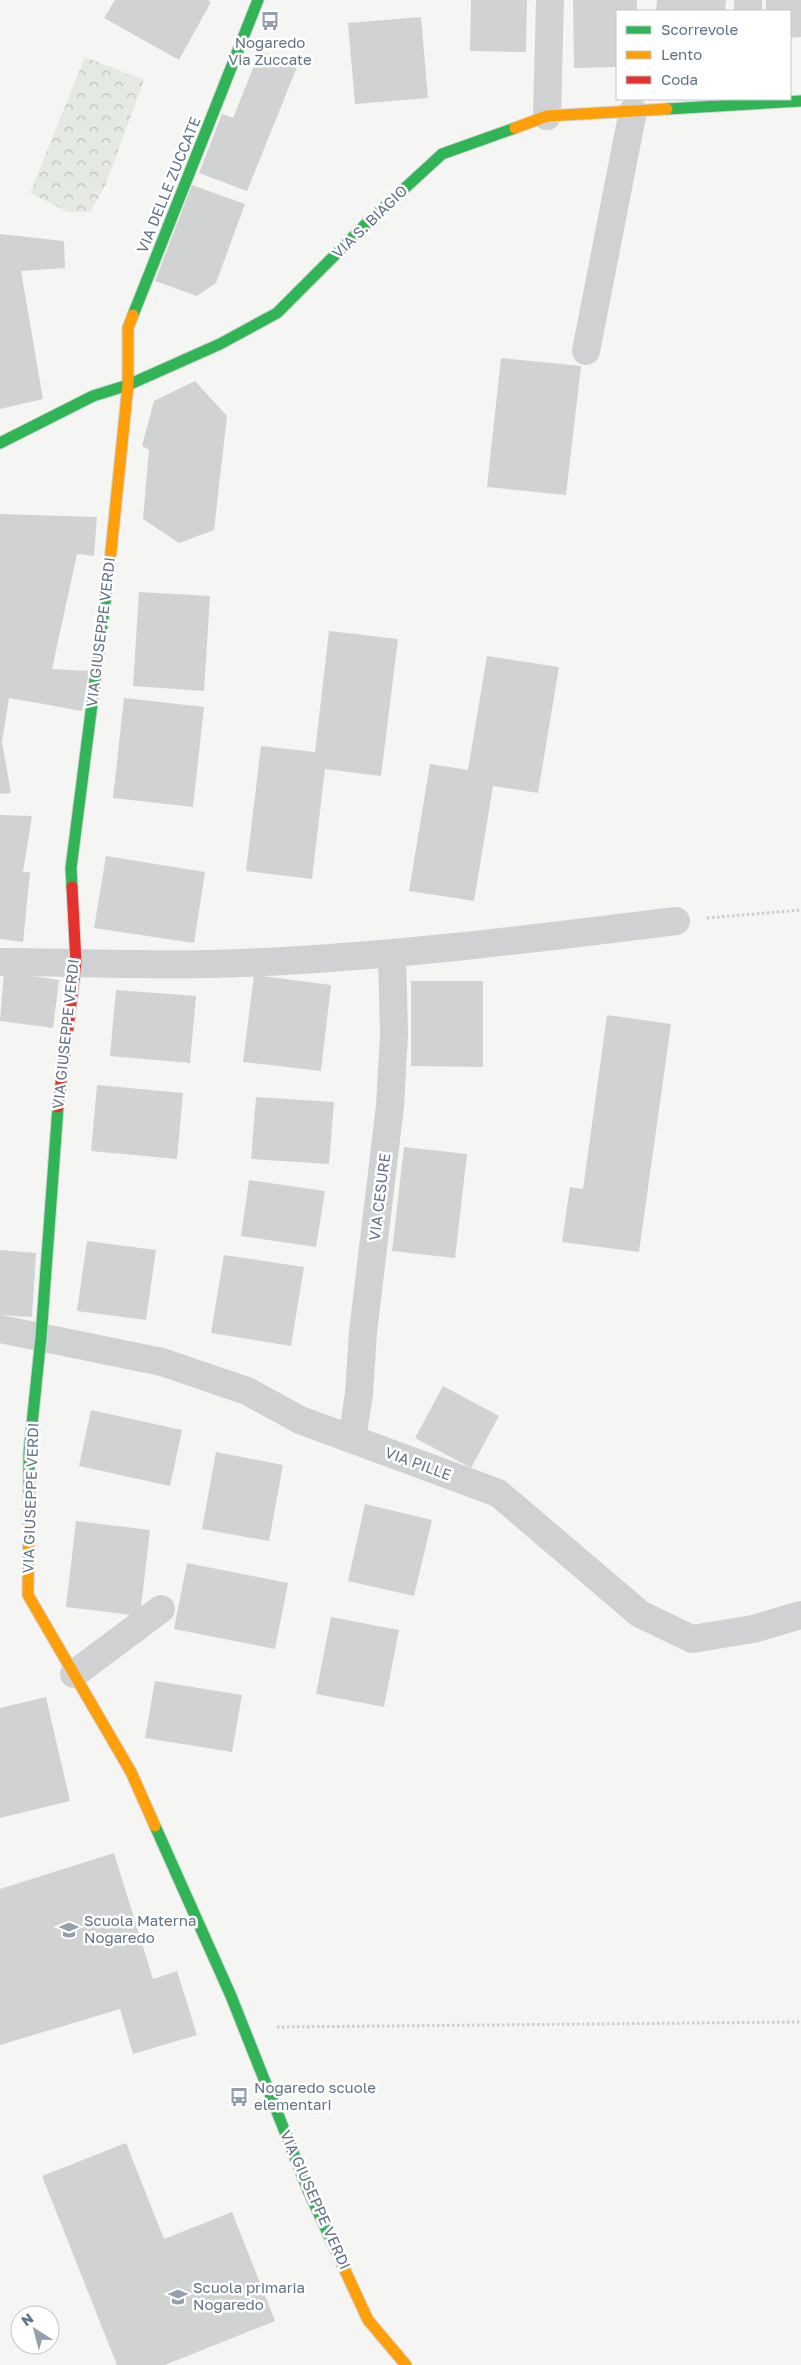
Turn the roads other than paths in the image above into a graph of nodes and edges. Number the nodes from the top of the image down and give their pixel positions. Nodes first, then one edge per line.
1 (258, 0) edge
2 (550, 0) edge
3 (748, 101) edge
4 (801, 101) edge
5 (633, 111) junction
6 (547, 116) junction
7 (586, 351) dead end
8 (128, 385) junction
9 (0, 443) edge
10 (676, 921) road end
11 (392, 953) junction
12 (0, 962) edge
13 (76, 963) junction
14 (0, 1329) edge
15 (41, 1337) junction
16 (352, 1439) junction
17 (161, 1609) dead end
18 (801, 1615) edge
19 (74, 1674) junction
20 (406, 2365) edge

1 - 8 street, VIA DELLE ZUCCATE
2 - 6 street
3 - 4 street, VIA S. BIAGIO
3 - 5 street, VIA S. BIAGIO
5 - 6 street, VIA S. BIAGIO
5 - 7 street
6 - 8 street, VIA S. BIAGIO
8 - 9 street, VIA S. BIAGIO
8 - 13 street, VIA GIUSEPPE VERDI
10 - 11 street
11 - 13 street
11 - 16 street, VIA CESURE
12 - 13 street
13 - 15 street, VIA GIUSEPPE VERDI
14 - 15 street, VIA PILLE
15 - 16 street, VIA PILLE
15 - 19 street, VIA GIUSEPPE VERDI
16 - 18 street, VIA PILLE
17 - 19 street
19 - 20 street, VIA GIUSEPPE VERDI

